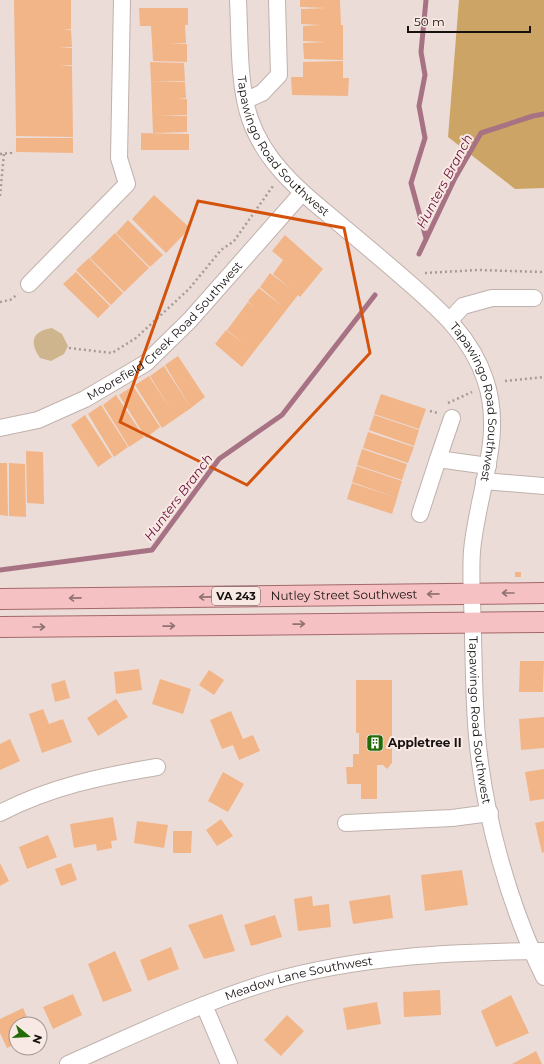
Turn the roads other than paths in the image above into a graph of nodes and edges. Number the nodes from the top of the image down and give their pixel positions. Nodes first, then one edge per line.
1 (122, 0) edge
2 (238, 0) edge
3 (276, 0) edge
4 (246, 100) junction
5 (302, 193) junction
6 (29, 284) dead end
7 (534, 298) dead end
8 (450, 320) junction
9 (452, 418) dead end
10 (0, 428) edge
11 (438, 459) junction
12 (488, 466) junction
13 (484, 482) junction
14 (544, 486) edge
15 (420, 514) dead end
16 (472, 593) junction
17 (544, 593) edge
18 (0, 599) edge
19 (473, 622) junction
20 (544, 622) edge
21 (0, 627) edge
22 (157, 767) dead end
23 (0, 813) edge
24 (490, 813) junction
25 (346, 823) dead end
26 (538, 951) edge
27 (544, 977) edge
28 (204, 1005) junction
29 (68, 1064) edge
30 (229, 1064) edge

1 - 6 street
2 - 4 street, Tapawingo Road Southwest
3 - 4 street
4 - 5 street, Tapawingo Road Southwest
5 - 8 street, Tapawingo Road Southwest
5 - 10 street, Moorefield Creek Road Southwest
7 - 8 street
8 - 12 street, Tapawingo Road Southwest
9 - 11 street
11 - 12 street
11 - 15 street
12 - 13 street, Tapawingo Road Southwest
13 - 14 street
13 - 16 street, Tapawingo Road Southwest
17 -> 16 main road, Nutley Street Southwest / VA 243
16 -> 18 main road, Nutley Street Southwest / VA 243
16 - 19 street, Tapawingo Road Southwest
19 - 20 main road
21 -> 19 main road
19 - 24 street, Tapawingo Road Southwest
22 - 23 street
24 - 25 street
24 - 26 street, Tapawingo Road Southwest
26 - 27 street, Tapawingo Road Southwest
26 - 28 street, Meadow Lane Southwest
28 - 29 street, Meadow Lane Southwest
28 - 30 street

